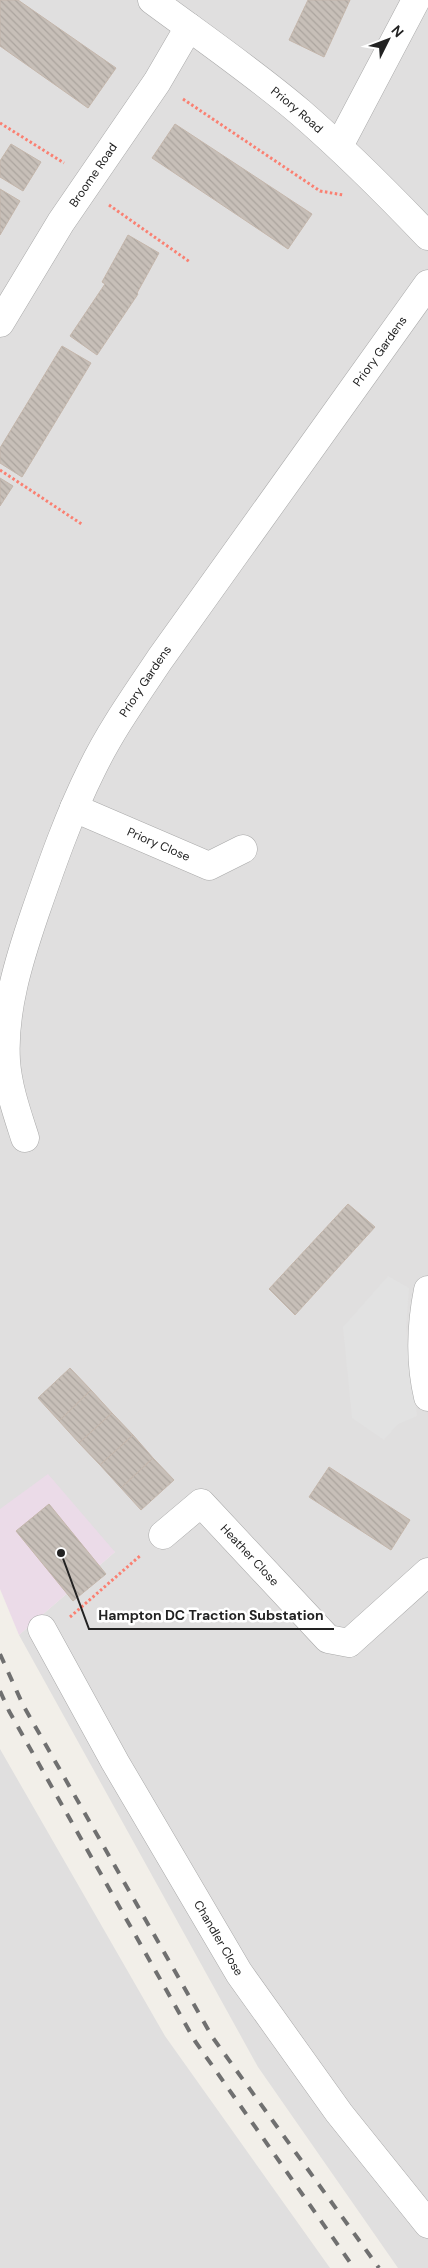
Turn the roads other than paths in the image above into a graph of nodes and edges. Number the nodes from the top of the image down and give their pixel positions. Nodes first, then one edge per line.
1 (152, 0) edge
2 (416, 0) edge
3 (189, 27) junction
4 (338, 146) junction
5 (428, 236) edge
6 (428, 284) edge
7 (0, 323) edge
8 (74, 808) junction
9 (243, 849) dead end
10 (25, 1138) dead end
11 (428, 1290) edge
12 (428, 1397) edge
13 (163, 1535) road end
14 (428, 1572) edge
15 (45, 1633) road end
16 (428, 2224) edge

1 - 3 street, Priory Road
2 - 4 street
3 - 4 street, Priory Road
3 - 7 street, Broome Road
4 - 5 street, Priory Road
6 - 8 street, Priory Gardens
8 - 9 street, Priory Close
8 - 10 street, Priory Gardens
11 - 12 street
13 - 14 street, Heather Close
15 - 16 street, Chandler Close

